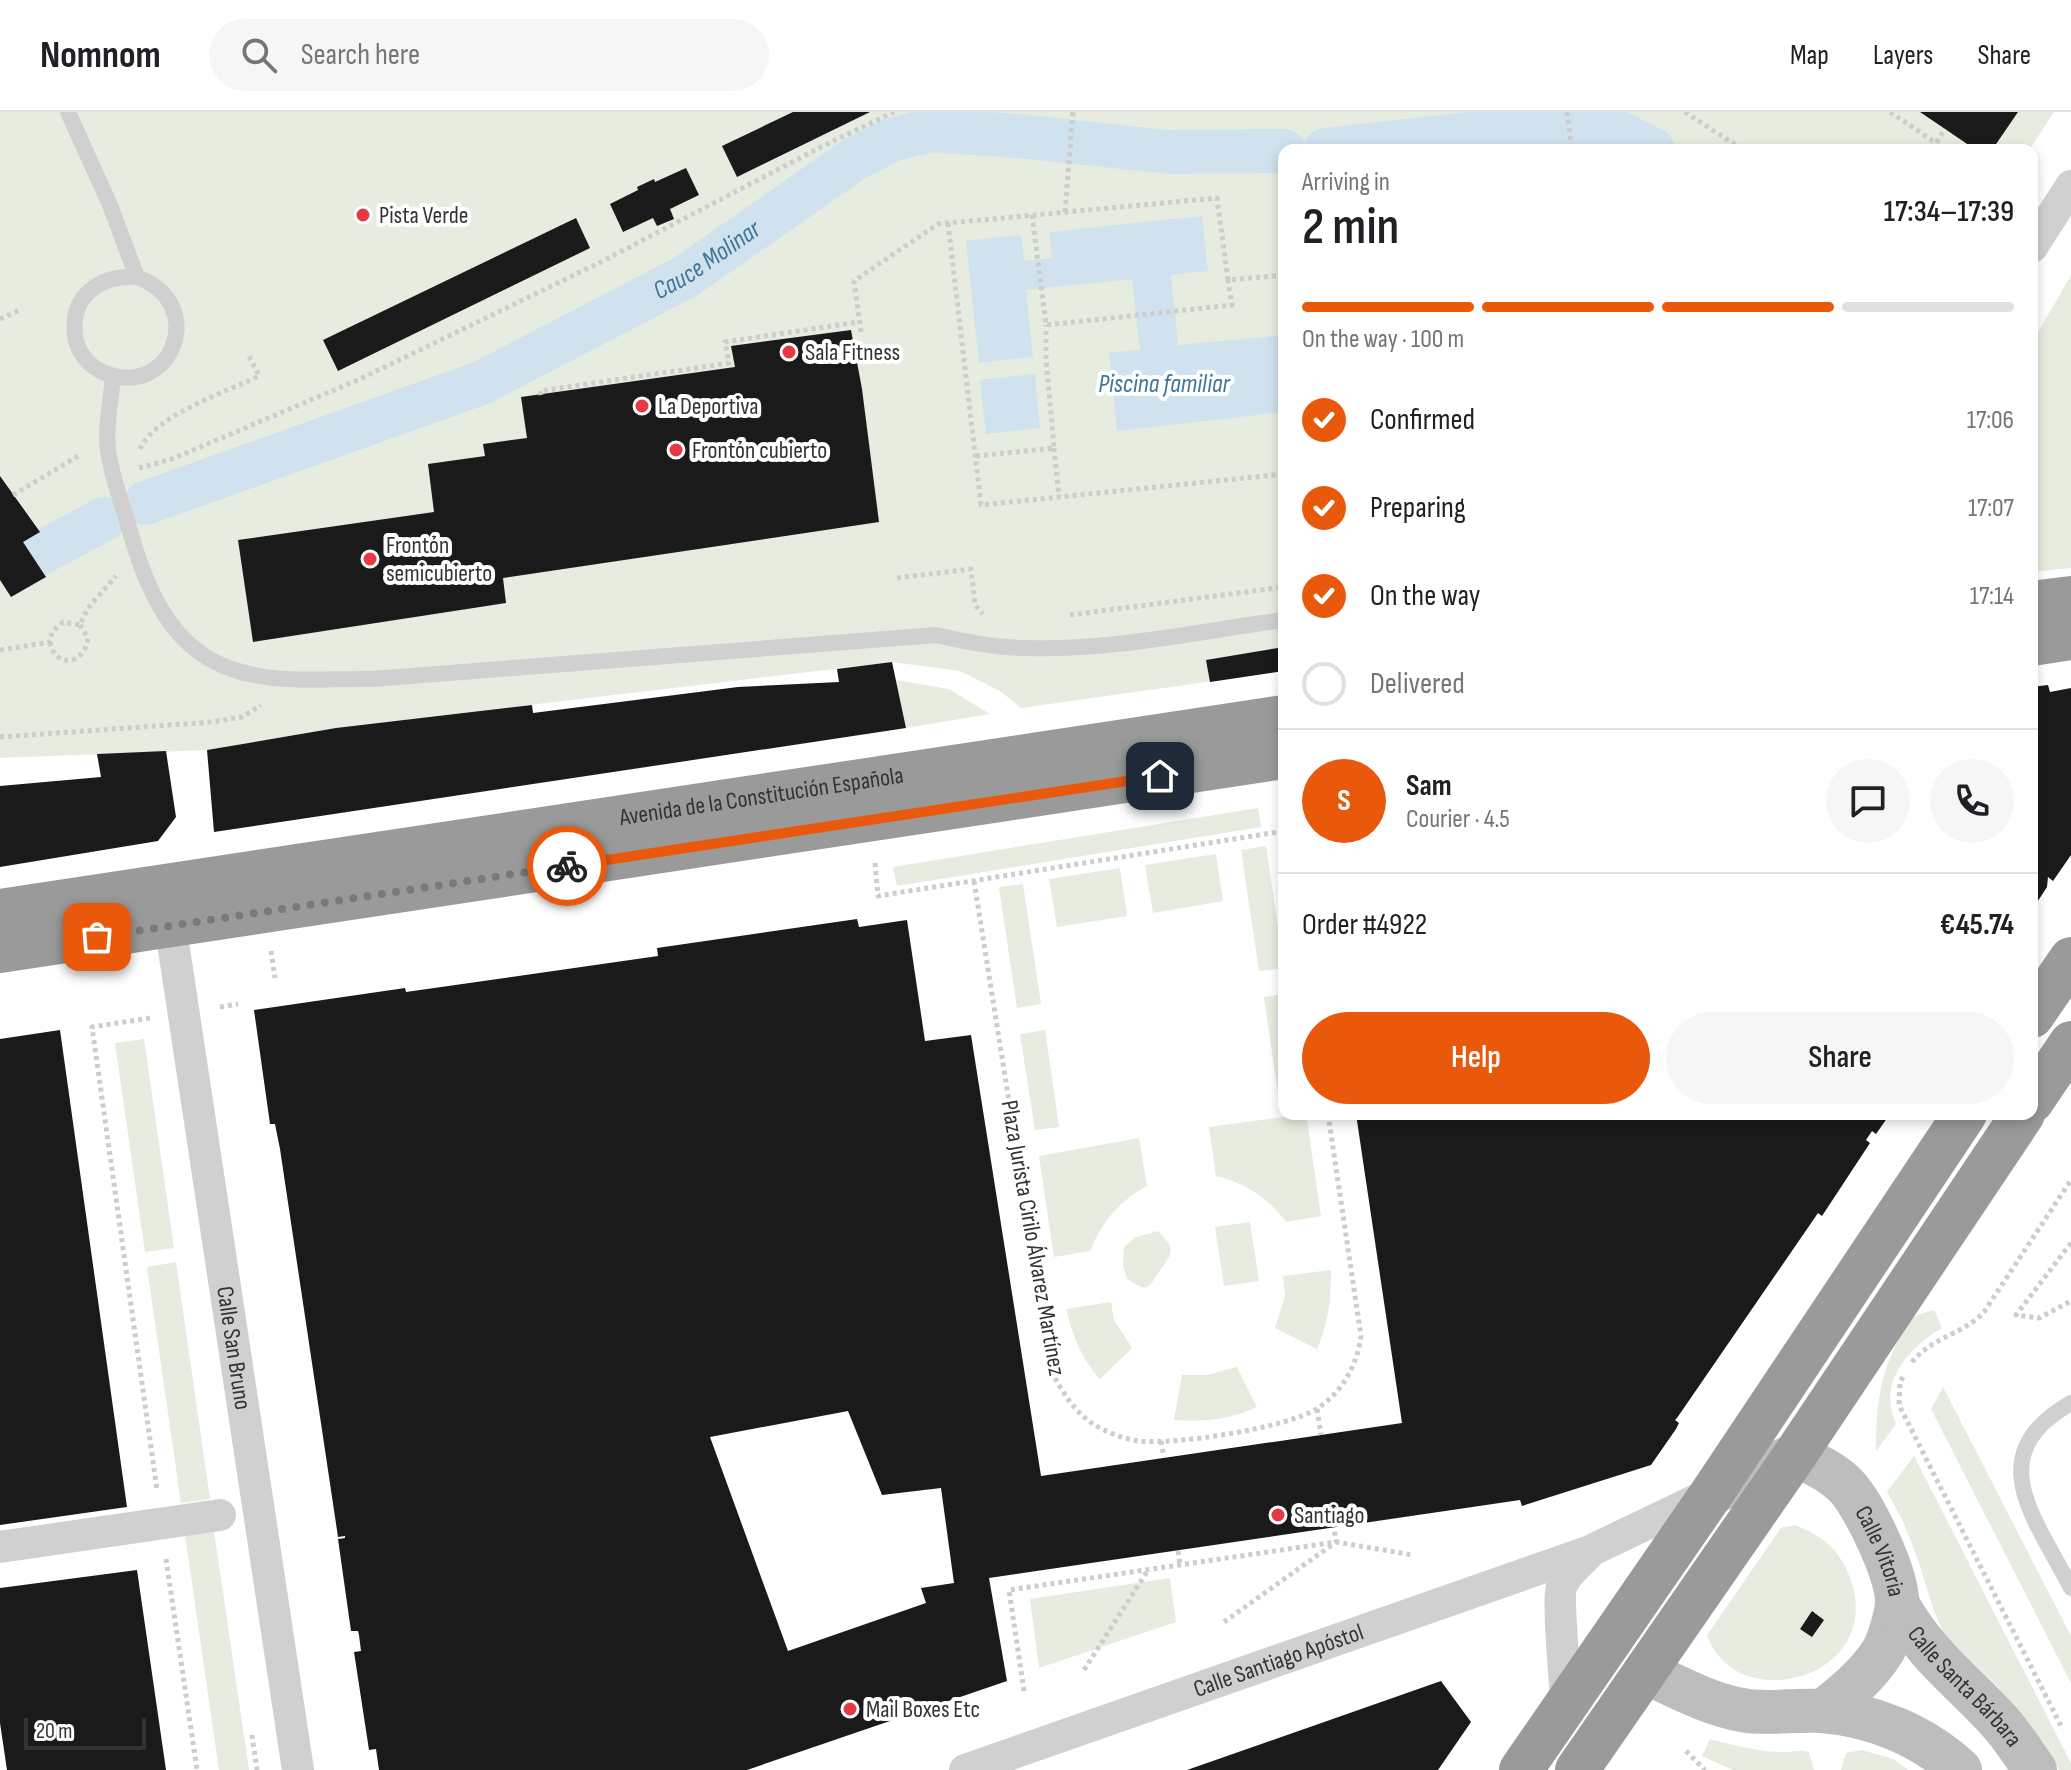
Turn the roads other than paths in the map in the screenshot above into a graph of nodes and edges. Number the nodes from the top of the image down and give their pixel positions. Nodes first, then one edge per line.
1 (68, 112) edge
2 (2068, 198) edge
3 (2038, 239) edge
4 (137, 277) junction
5 (113, 377) junction
6 (2071, 598) edge
7 (2038, 602) edge
8 (1278, 621) edge
9 (2071, 638) edge
10 (2038, 643) edge
11 (1278, 718) edge
12 (1278, 778) edge
13 (167, 906) junction
14 (0, 911) edge
15 (0, 951) edge
16 (2071, 959) edge
17 (2038, 1007) edge
18 (2071, 1043) edge
19 (2038, 1092) edge
20 (1961, 1120) edge
21 (2019, 1120) edge
22 (2071, 1403) edge
23 (1795, 1455) junction
24 (1712, 1493) junction
25 (220, 1515) dead end
26 (0, 1547) edge
27 (1590, 1551) junction
28 (2071, 1588) edge
29 (1897, 1603) junction
30 (1563, 1628) junction
31 (1602, 1653) junction
32 (1645, 1672) junction
33 (1566, 1704) junction
34 (1823, 1711) junction
35 (298, 1770) edge
36 (965, 1770) edge
37 (1521, 1770) edge
38 (1577, 1770) edge
39 (1960, 1770) edge
40 (2035, 1770) edge

1 - 4 lane
2 - 3 street
4 - 5 lane
4 - 5 lane
5 - 8 lane
6 - 7 highway
9 - 10 highway
11 - 13 highway, Avenida de la Constitución Española
12 - 13 highway, Avenida de la Constitución Española
13 - 14 highway, Avenida de la Constitución Española
13 - 15 highway, Avenida de la Constitución Española
13 - 35 street, Calle San Bruno
16 - 17 highway
18 - 19 highway
20 - 24 highway
21 - 23 highway
22 - 28 lane
23 - 24 main road
23 - 29 main road, Calle Vitoria
23 - 32 highway
24 - 27 street, Calle Santiago Apóstol
24 - 31 highway
25 - 26 street
27 - 30 street, Calle Santiago Apóstol
27 - 36 street, Calle Santiago Apóstol
29 - 34 main road, Calle Vitoria
29 - 40 main road, Calle Santa Bárbara
30 - 31 street
30 - 33 street, Calle Santiago Apóstol
31 - 32 street
31 - 33 highway
32 - 34 main road
32 - 38 highway
33 - 37 highway
34 - 39 main road

